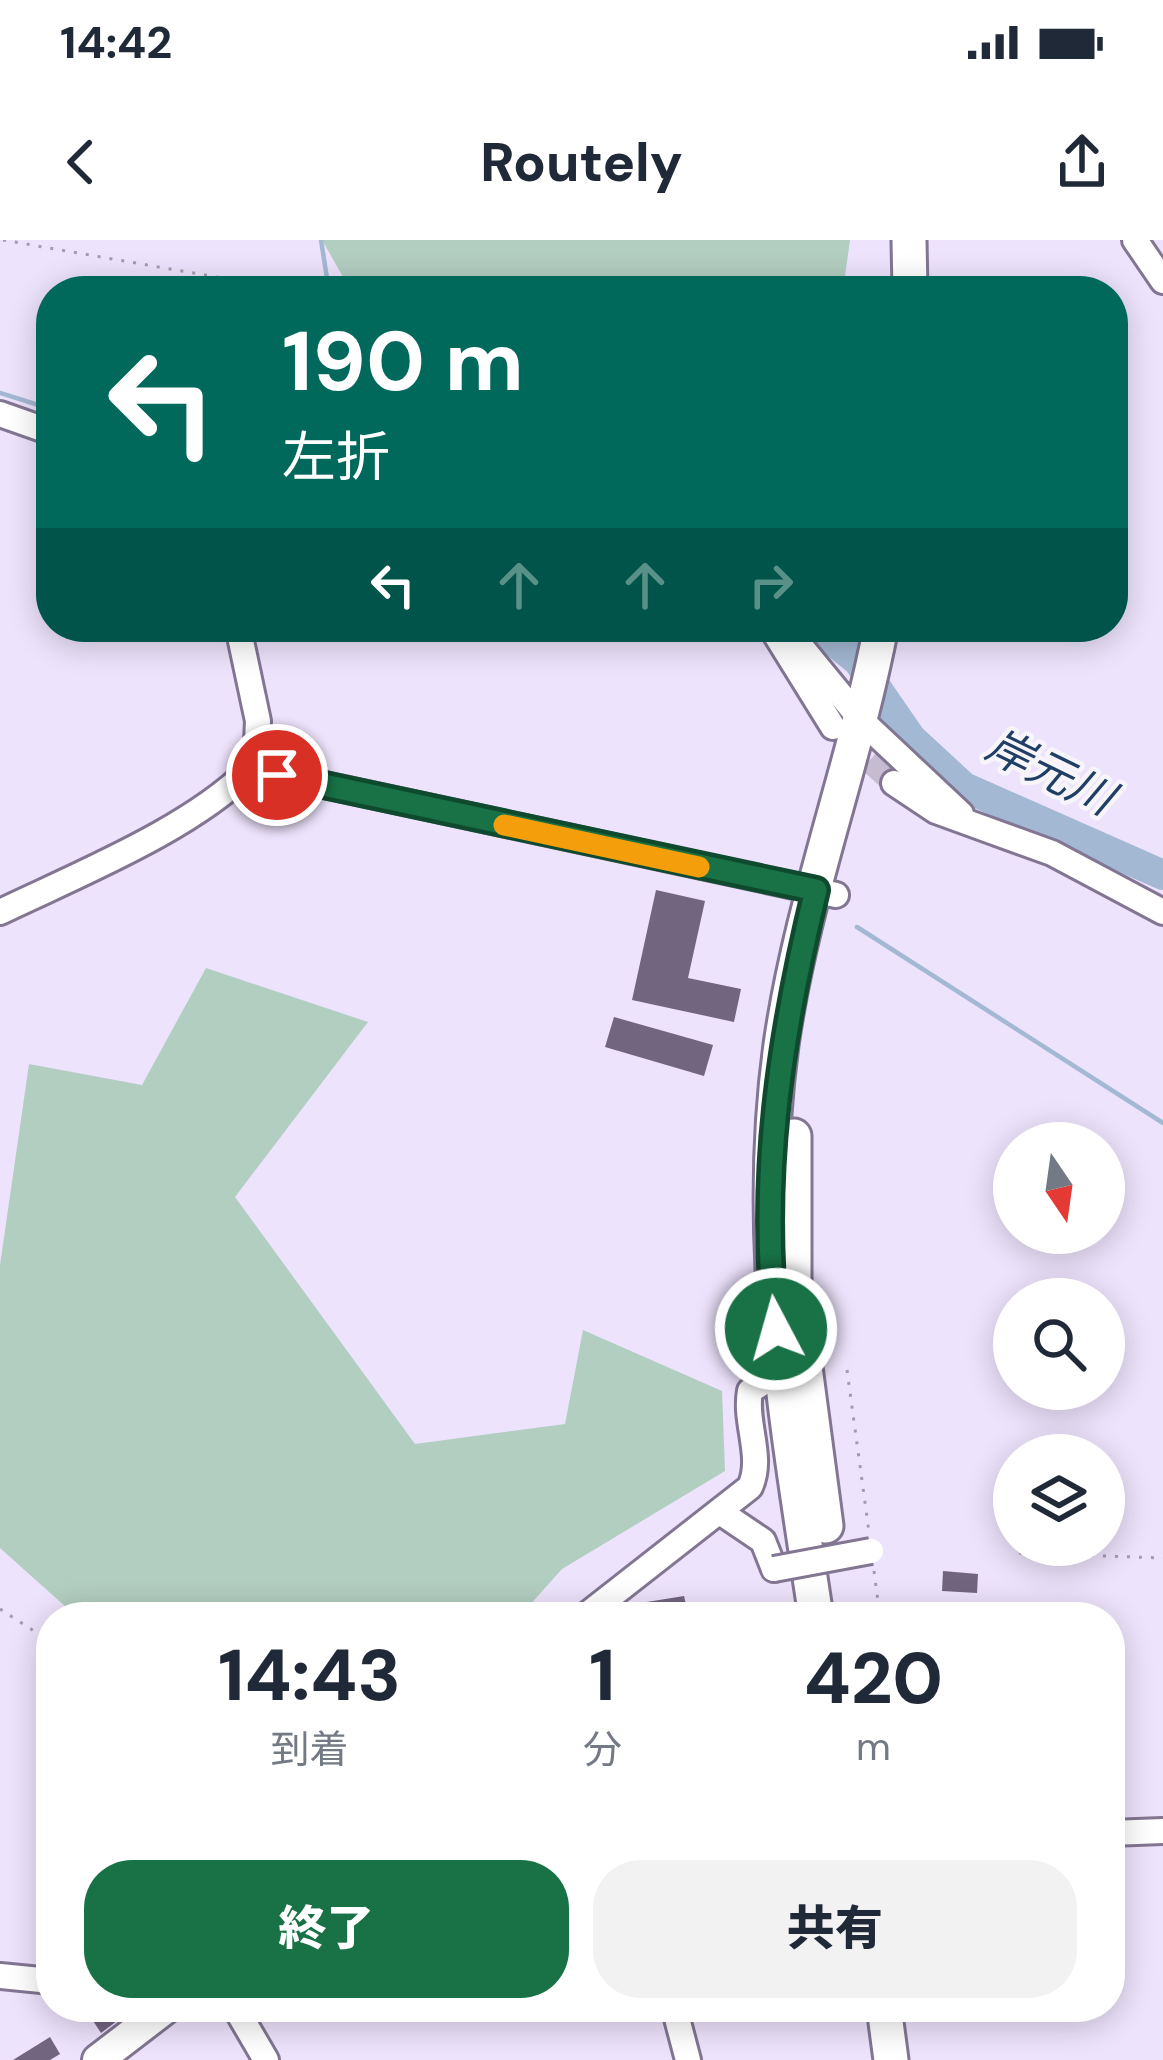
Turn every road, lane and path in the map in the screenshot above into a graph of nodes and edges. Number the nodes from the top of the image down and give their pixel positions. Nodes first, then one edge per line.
1 (3, 240) edge
2 (909, 240) edge
3 (929, 240) edge
4 (1135, 240) edge
5 (211, 276) edge
6 (910, 276) edge
7 (930, 276) edge
8 (1163, 281) edge
9 (0, 414) edge
10 (36, 427) edge
11 (241, 642) edge
12 (787, 642) edge
13 (797, 642) edge
14 (888, 642) edge
15 (864, 722) junction
16 (251, 769) junction
17 (894, 784) tunnel mouth
18 (971, 824) junction
19 (826, 893) junction
20 (0, 912) edge
21 (1163, 912) edge
22 (847, 1370) dead end
23 (780, 1371) junction
24 (723, 1514) junction
25 (871, 1551) junction
26 (1125, 1557) edge
27 (1163, 1558) edge
28 (608, 1602) edge
29 (814, 1602) edge
30 (836, 1602) edge
31 (878, 1602) edge
32 (0, 1609) edge
33 (36, 1632) edge
34 (1163, 1831) edge
35 (1125, 1832) edge
36 (0, 1976) edge
37 (36, 1980) edge
38 (147, 2022) edge
39 (244, 2022) edge
40 (678, 2022) edge
41 (886, 2022) edge
42 (98, 2060) edge
43 (266, 2060) edge
44 (688, 2060) edge
45 (891, 2060) edge

1 - 5 path
2 - 6 highway
3 - 7 highway
4 - 8 street
9 - 10 street
11 - 16 street
12 - 15 street
13 - 15 street
14 - 15 highway
15 - 18 street
15 - 19 highway
16 - 19 street
16 - 20 street
17 - 18 street
18 - 21 street
19 - 23 highway
19 - 30 highway
22 - 25 path
23 - 24 street
23 - 29 highway
24 - 25 street, bridge
24 - 28 street
25 - 31 path
26 - 27 path
32 - 33 path
34 - 35 street
36 - 37 street
38 - 42 main road
39 - 43 street
40 - 44 street
41 - 45 highway

